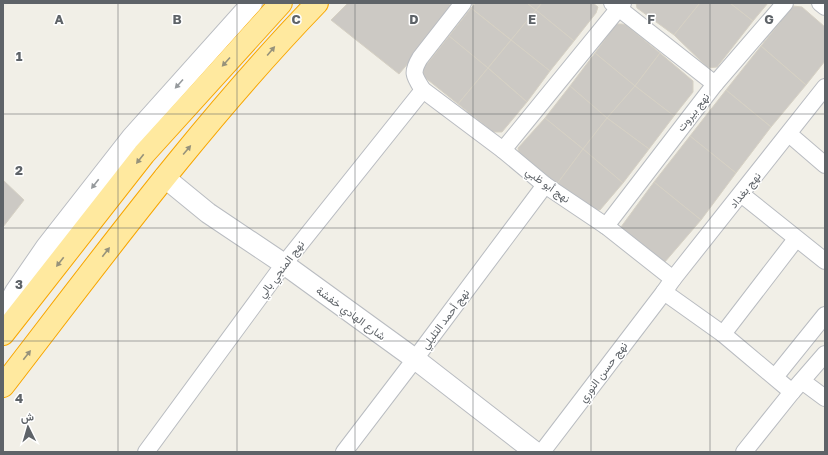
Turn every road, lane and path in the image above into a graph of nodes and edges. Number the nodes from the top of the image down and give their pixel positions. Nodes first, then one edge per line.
1 (252, 3) edge
2 (282, 3) edge
3 (317, 3) edge
4 (464, 3) edge
5 (785, 3) edge
6 (820, 3) edge
7 (618, 5) edge
8 (825, 7) edge
9 (715, 84) junction
10 (825, 87) edge
11 (423, 90) junction
12 (789, 134) junction
13 (503, 150) junction
14 (825, 165) edge
15 (164, 177) junction
16 (545, 185) junction
17 (741, 194) junction
18 (606, 226) junction
19 (796, 239) junction
20 (825, 261) edge
21 (284, 264) junction
22 (669, 286) junction
23 (3, 314) edge
24 (825, 316) edge
25 (3, 334) edge
26 (723, 334) junction
27 (825, 354) edge
28 (415, 359) junction
29 (775, 377) junction
30 (3, 386) edge
31 (797, 386) junction
32 (825, 398) edge
33 (146, 452) edge
34 (344, 452) edge
35 (535, 452) edge
36 (542, 452) edge
37 (744, 452) edge

1 -> 23 street
2 -> 25 highway
15 -> 3 highway
4 - 11 street
5 - 9 street, نهج بيروت
6 - 8 street
7 - 9 street
7 - 13 street
9 - 18 street, نهج بيروت
10 - 12 street, نهج بغداد
11 - 13 street, نهج أبو ظبي
11 - 21 street, نهج المنجي بالي
12 - 14 street
12 - 17 street, نهج بغداد
13 - 16 street, نهج أبو ظبي
15 - 21 street, شارع الهادي خفشة
30 -> 15 highway
16 - 18 street, نهج أبو ظبي
16 - 28 street, نهج أحمد التليلي
17 - 19 street
17 - 22 street, نهج بغداد
18 - 22 street, نهج أبو ظبي
19 - 20 street
19 - 26 street
21 - 28 street, شارع الهادي خفشة
21 - 33 street, نهج المنجي بالي
22 - 26 street, نهج أبو ظبي
22 - 36 street, نهج حسن النوري
24 - 29 street
26 - 29 street, نهج أبو ظبي
27 - 31 street
28 - 34 street, نهج أحمد التليلي
28 - 35 street, شارع الهادي خفشة
29 - 31 street, نهج أبو ظبي
31 - 32 street, نهج أبو ظبي
31 - 37 street

